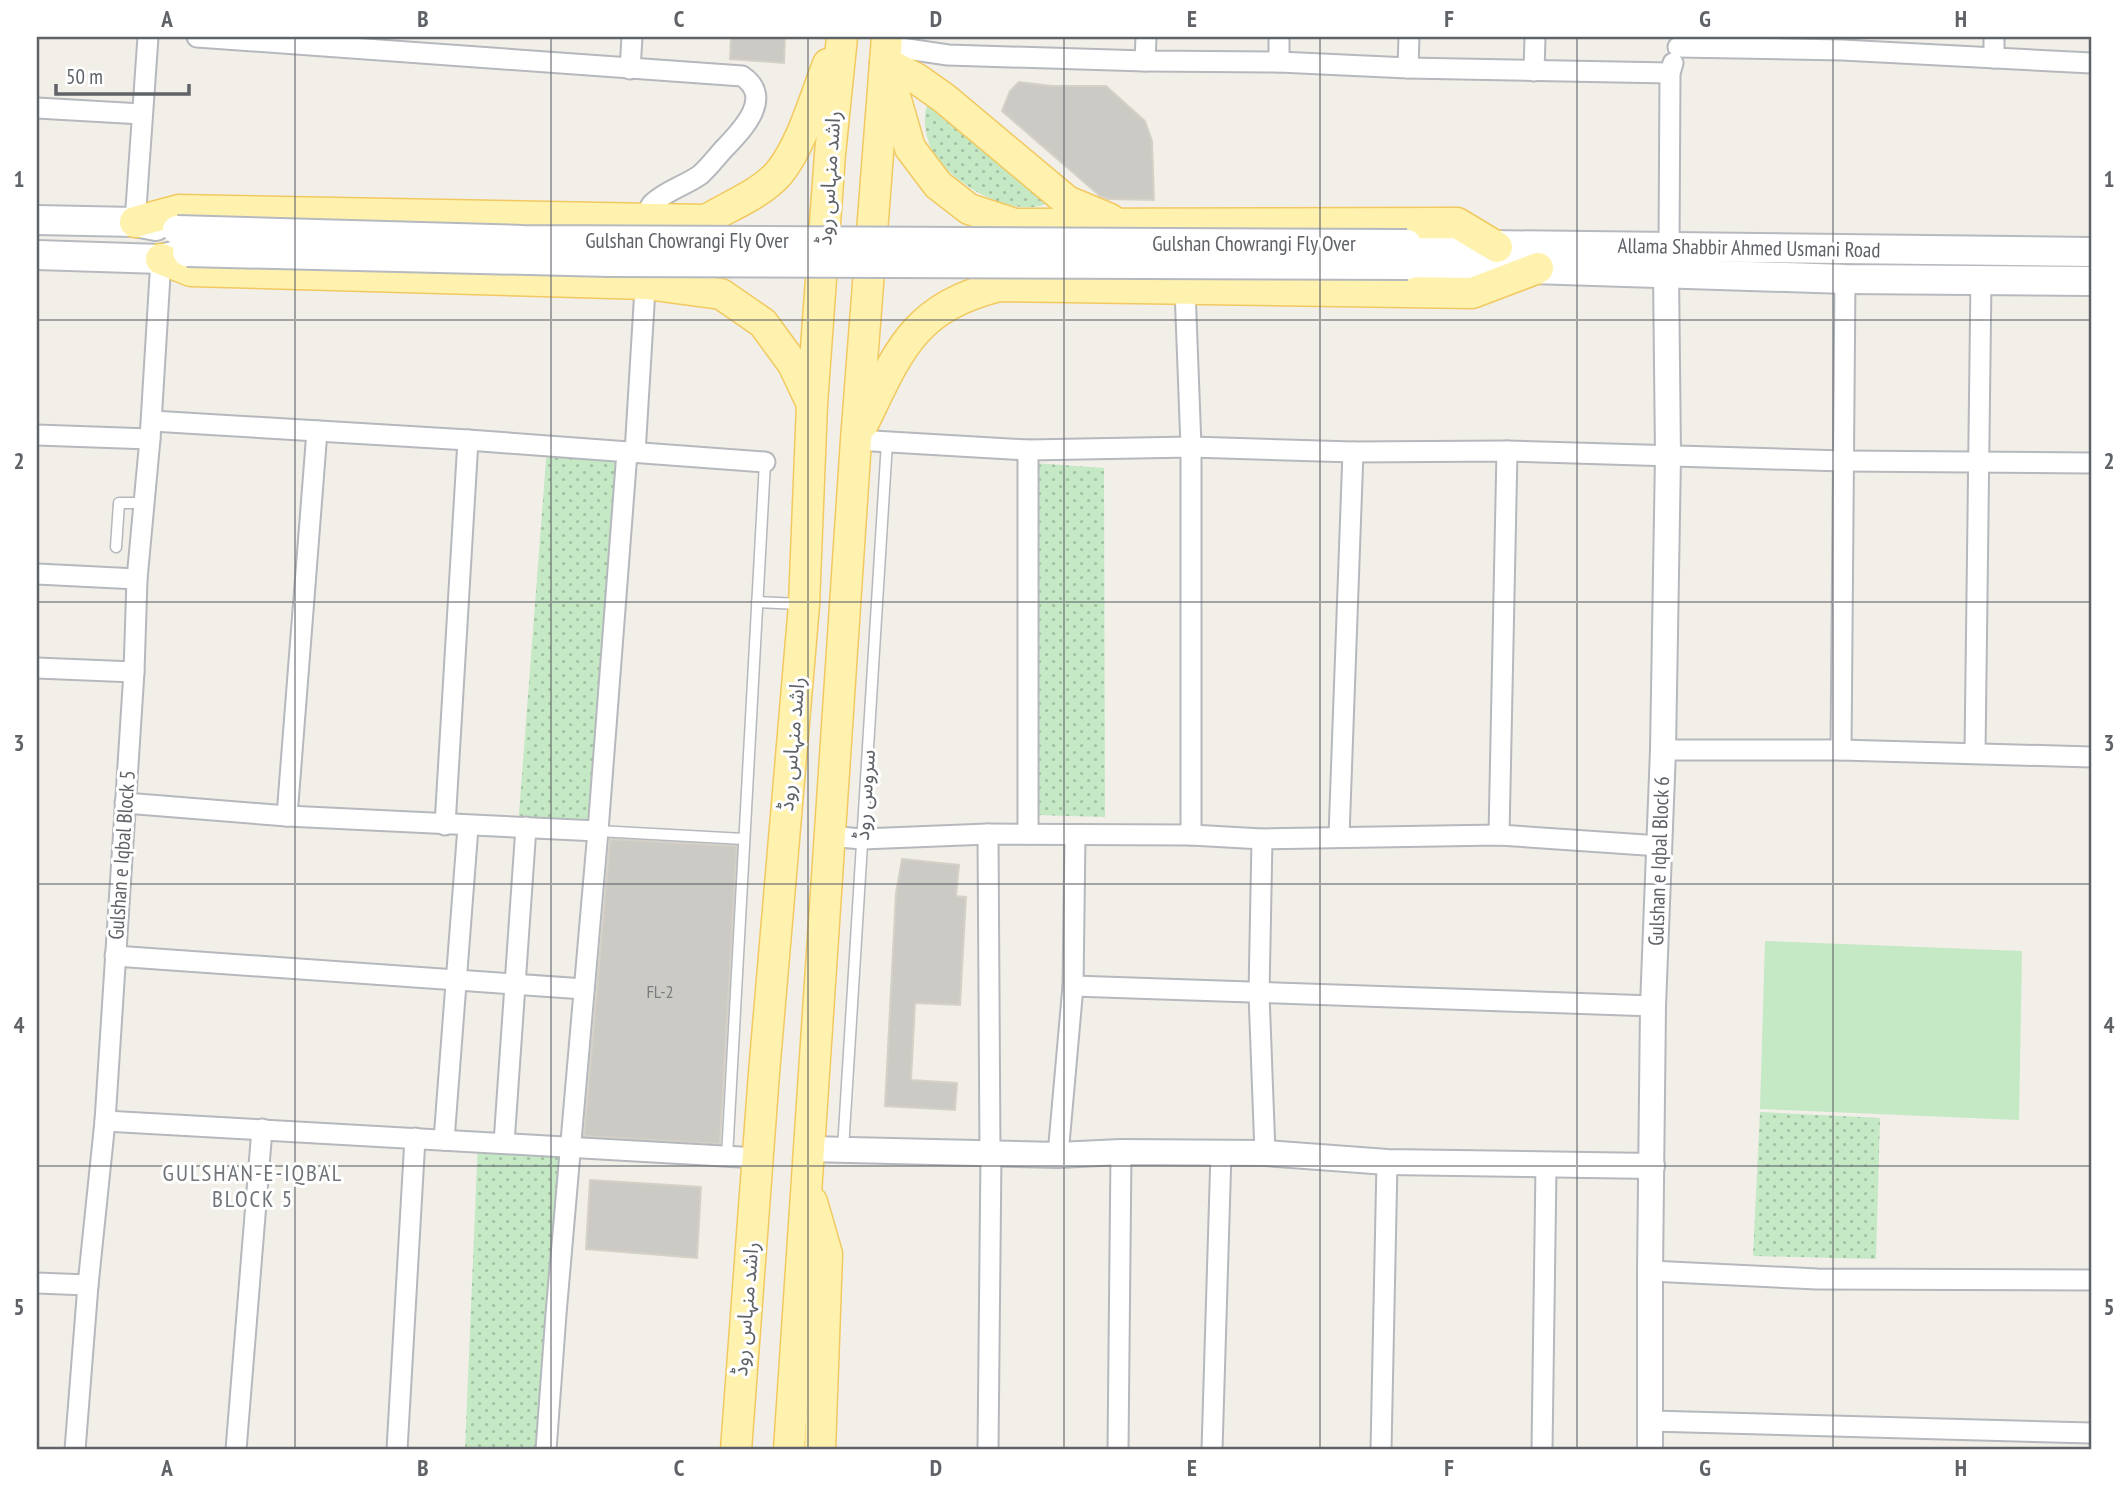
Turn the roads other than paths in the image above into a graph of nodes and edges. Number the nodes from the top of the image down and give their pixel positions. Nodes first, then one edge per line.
1 (148, 37) edge
2 (197, 37) edge
3 (632, 37) edge
4 (840, 37) edge
5 (1146, 37) edge
6 (1279, 37) edge
7 (1409, 37) edge
8 (1535, 37) edge
9 (1994, 37) edge
10 (316, 42) edge
11 (1678, 42) edge
12 (1842, 43) edge
13 (472, 46) edge
14 (886, 48) edge
15 (1993, 58) junction
16 (1145, 61) junction
17 (1279, 62) junction
18 (2091, 63) edge
19 (1408, 68) junction
20 (630, 69) junction
21 (1534, 71) junction
22 (1670, 73) junction
23 (37, 108) edge
24 (142, 114) junction
25 (646, 218) junction
26 (37, 220) edge
27 (135, 222) junction
28 (1126, 225) junction
29 (175, 247) junction
30 (1497, 247) junction
31 (2091, 251) edge
32 (37, 255) edge
33 (1408, 255) junction
34 (1668, 260) junction
35 (1538, 268) junction
36 (1845, 279) junction
37 (1981, 279) junction
38 (2091, 281) edge
39 (646, 284) junction
40 (1185, 289) junction
41 (812, 404) junction
42 (151, 430) junction
43 (317, 431) junction
44 (37, 435) edge
45 (468, 440) junction
46 (856, 440) junction
47 (887, 442) junction
48 (1191, 447) junction
49 (1028, 450) junction
50 (1353, 452) junction
51 (1507, 452) junction
52 (631, 453) junction
53 (1668, 456) junction
54 (1843, 461) junction
55 (1979, 461) junction
56 (765, 462) joint
57 (2091, 463) edge
58 (144, 503) junction
59 (116, 547) dead end
60 (37, 574) edge
61 (137, 579) junction
62 (757, 602) junction
63 (804, 605) junction
64 (37, 668) edge
65 (134, 672) junction
66 (1663, 750) junction
67 (1841, 750) junction
68 (1975, 753) junction
69 (2091, 757) edge
70 (125, 803) junction
71 (286, 816) junction
72 (445, 825) junction
73 (468, 827) junction
74 (526, 827) junction
75 (598, 831) junction
76 (988, 834) junction
77 (1028, 834) junction
78 (1074, 835) junction
79 (1191, 835) junction
80 (1499, 835) junction
81 (828, 836) junction
82 (1339, 836) junction
83 (744, 839) junction
84 (862, 839) junction
85 (1262, 839) junction
86 (1660, 846) junction
87 (115, 956) junction
88 (456, 980) junction
89 (515, 984) junction
90 (1073, 986) junction
91 (584, 989) junction
92 (1259, 994) junction
93 (1653, 1006) junction
94 (104, 1121) junction
95 (262, 1129) junction
96 (415, 1138) junction
97 (444, 1140) junction
98 (504, 1143) junction
99 (571, 1146) junction
100 (842, 1149) junction
101 (1121, 1152) junction
102 (991, 1153) junction
103 (1221, 1153) junction
104 (1265, 1153) junction
105 (1058, 1155) junction
106 (727, 1157) junction
107 (758, 1158) junction
108 (1387, 1162) junction
109 (807, 1163) junction
110 (1546, 1166) junction
111 (1652, 1166) junction
112 (1650, 1271) junction
113 (2091, 1280) edge
114 (37, 1283) edge
115 (88, 1285) junction
116 (740, 1380) junction
117 (1651, 1421) junction
118 (2091, 1433) edge
119 (75, 1450) edge
120 (236, 1450) edge
121 (397, 1450) edge
122 (546, 1450) edge
123 (713, 1450) edge
124 (736, 1450) edge
125 (789, 1450) edge
126 (820, 1450) edge
127 (988, 1450) edge
128 (1118, 1450) edge
129 (1212, 1450) edge
130 (1381, 1450) edge
131 (1542, 1450) edge
132 (1650, 1450) edge

1 - 24 street
2 - 10 street
3 - 20 street
4 - 25 main road
4 - 41 main road, راشد منہاس روڈ
5 - 16 street
6 - 17 street
7 - 19 street
8 - 21 street
9 - 15 street
10 - 13 street
11 - 12 street
11 - 22 street
12 - 15 street
13 - 20 street
14 - 16 street
14 - 28 main road
14 - 28 main road
14 - 46 main road, راشد منہاس روڈ
15 - 18 street
16 - 17 street
17 - 19 street
19 - 21 street
20 - 25 street
21 - 22 street
22 - 34 street
23 - 24 street
24 - 27 street
25 - 27 main road
25 - 39 street
26 - 27 main road
27 - 29 main road
28 - 30 main road
29 - 32 main road
29 - 33 main road, Gulshan Chowrangi Fly Over, bridge
29 - 39 main road
29 - 42 street, Gulshan e Iqbal Block 5
30 - 33 main road, Allama Shabbir Ahmed Usmani Road
30 - 34 main road, Allama Shabbir Ahmed Usmani Road
31 - 34 main road, Allama Shabbir Ahmed Usmani Road
33 - 35 main road, Allama Shabbir Ahmed Usmani Road
34 - 35 main road, Allama Shabbir Ahmed Usmani Road
34 - 36 main road, Allama Shabbir Ahmed Usmani Road
34 - 53 street, Gulshan e Iqbal Block 6
35 - 40 main road
36 - 37 main road, Allama Shabbir Ahmed Usmani Road
36 - 54 street
37 - 38 main road, Allama Shabbir Ahmed Usmani Road
37 - 55 street
39 - 41 main road
39 - 52 street
40 - 46 main road
40 - 48 street
41 - 63 main road, راشد منہاس روڈ
42 - 43 street
42 - 44 street
42 - 58 street, Gulshan e Iqbal Block 5
43 - 45 street
43 - 71 street
45 - 52 street
45 - 72 street
46 - 47 street
46 - 81 main road, راشد منہاس روڈ
47 - 49 street
47 - 84 lane, سروس روڈ
48 - 49 street
48 - 50 street
48 - 79 street
49 - 77 street
50 - 51 street
50 - 82 street
51 - 53 street
51 - 80 street
52 - 56 street
52 - 75 street
53 - 54 street
53 - 66 street, Gulshan e Iqbal Block 6
54 - 55 street
54 - 67 street
55 - 57 street
55 - 68 street
56 - 62 lane
58 - 59 lane
58 - 61 street, Gulshan e Iqbal Block 5
60 - 61 street
61 - 65 street, Gulshan e Iqbal Block 5
62 - 63 lane
62 - 83 lane
63 - 107 main road, راشد منہاس روڈ
64 - 65 street
65 - 70 street, Gulshan e Iqbal Block 5
66 - 67 street
66 - 86 street, Gulshan e Iqbal Block 6
67 - 68 street
68 - 69 street
70 - 71 street
70 - 87 street, Gulshan e Iqbal Block 5
71 - 72 street
72 - 73 street
73 - 74 street
73 - 88 street
74 - 75 street
74 - 89 street
75 - 83 lane
75 - 91 street
76 - 77 street
76 - 84 street
76 - 102 street
77 - 78 street
78 - 79 street
78 - 90 street
79 - 85 street
80 - 82 street
80 - 86 street
81 - 84 street
81 - 109 main road, راشد منہاس روڈ
82 - 85 street
83 - 106 lane
84 - 100 lane, سروس روڈ
85 - 92 street
86 - 93 street, Gulshan e Iqbal Block 6
87 - 88 street
87 - 94 street, Gulshan e Iqbal Block 5
88 - 89 street
88 - 97 street
89 - 91 street
89 - 98 street
90 - 92 street
90 - 105 street
91 - 99 street
92 - 93 street
92 - 104 street
93 - 111 street, Gulshan e Iqbal Block 6
94 - 95 street
94 - 115 street, Gulshan e Iqbal Block 5
95 - 96 street
95 - 120 street
96 - 97 street
96 - 121 street
97 - 98 street
98 - 99 street
99 - 106 street
99 - 122 street
100 - 102 street
100 - 109 street
101 - 103 street
101 - 105 street
101 - 128 street
102 - 105 street
102 - 127 street
103 - 104 street
103 - 129 street
104 - 108 street
106 - 107 street
107 - 116 main road, راشد منہاس روڈ
108 - 110 street
108 - 130 street
109 - 125 main road, راشد منہاس روڈ
109 - 126 main road
110 - 111 street
110 - 131 street
111 - 112 street, Gulshan e Iqbal Block 6
112 - 113 street
112 - 117 street, Gulshan e Iqbal Block 6
114 - 115 street
115 - 119 street, Gulshan e Iqbal Block 5
116 - 123 main road
116 - 124 main road, راشد منہاس روڈ
117 - 118 street
117 - 132 street, Gulshan e Iqbal Block 6

